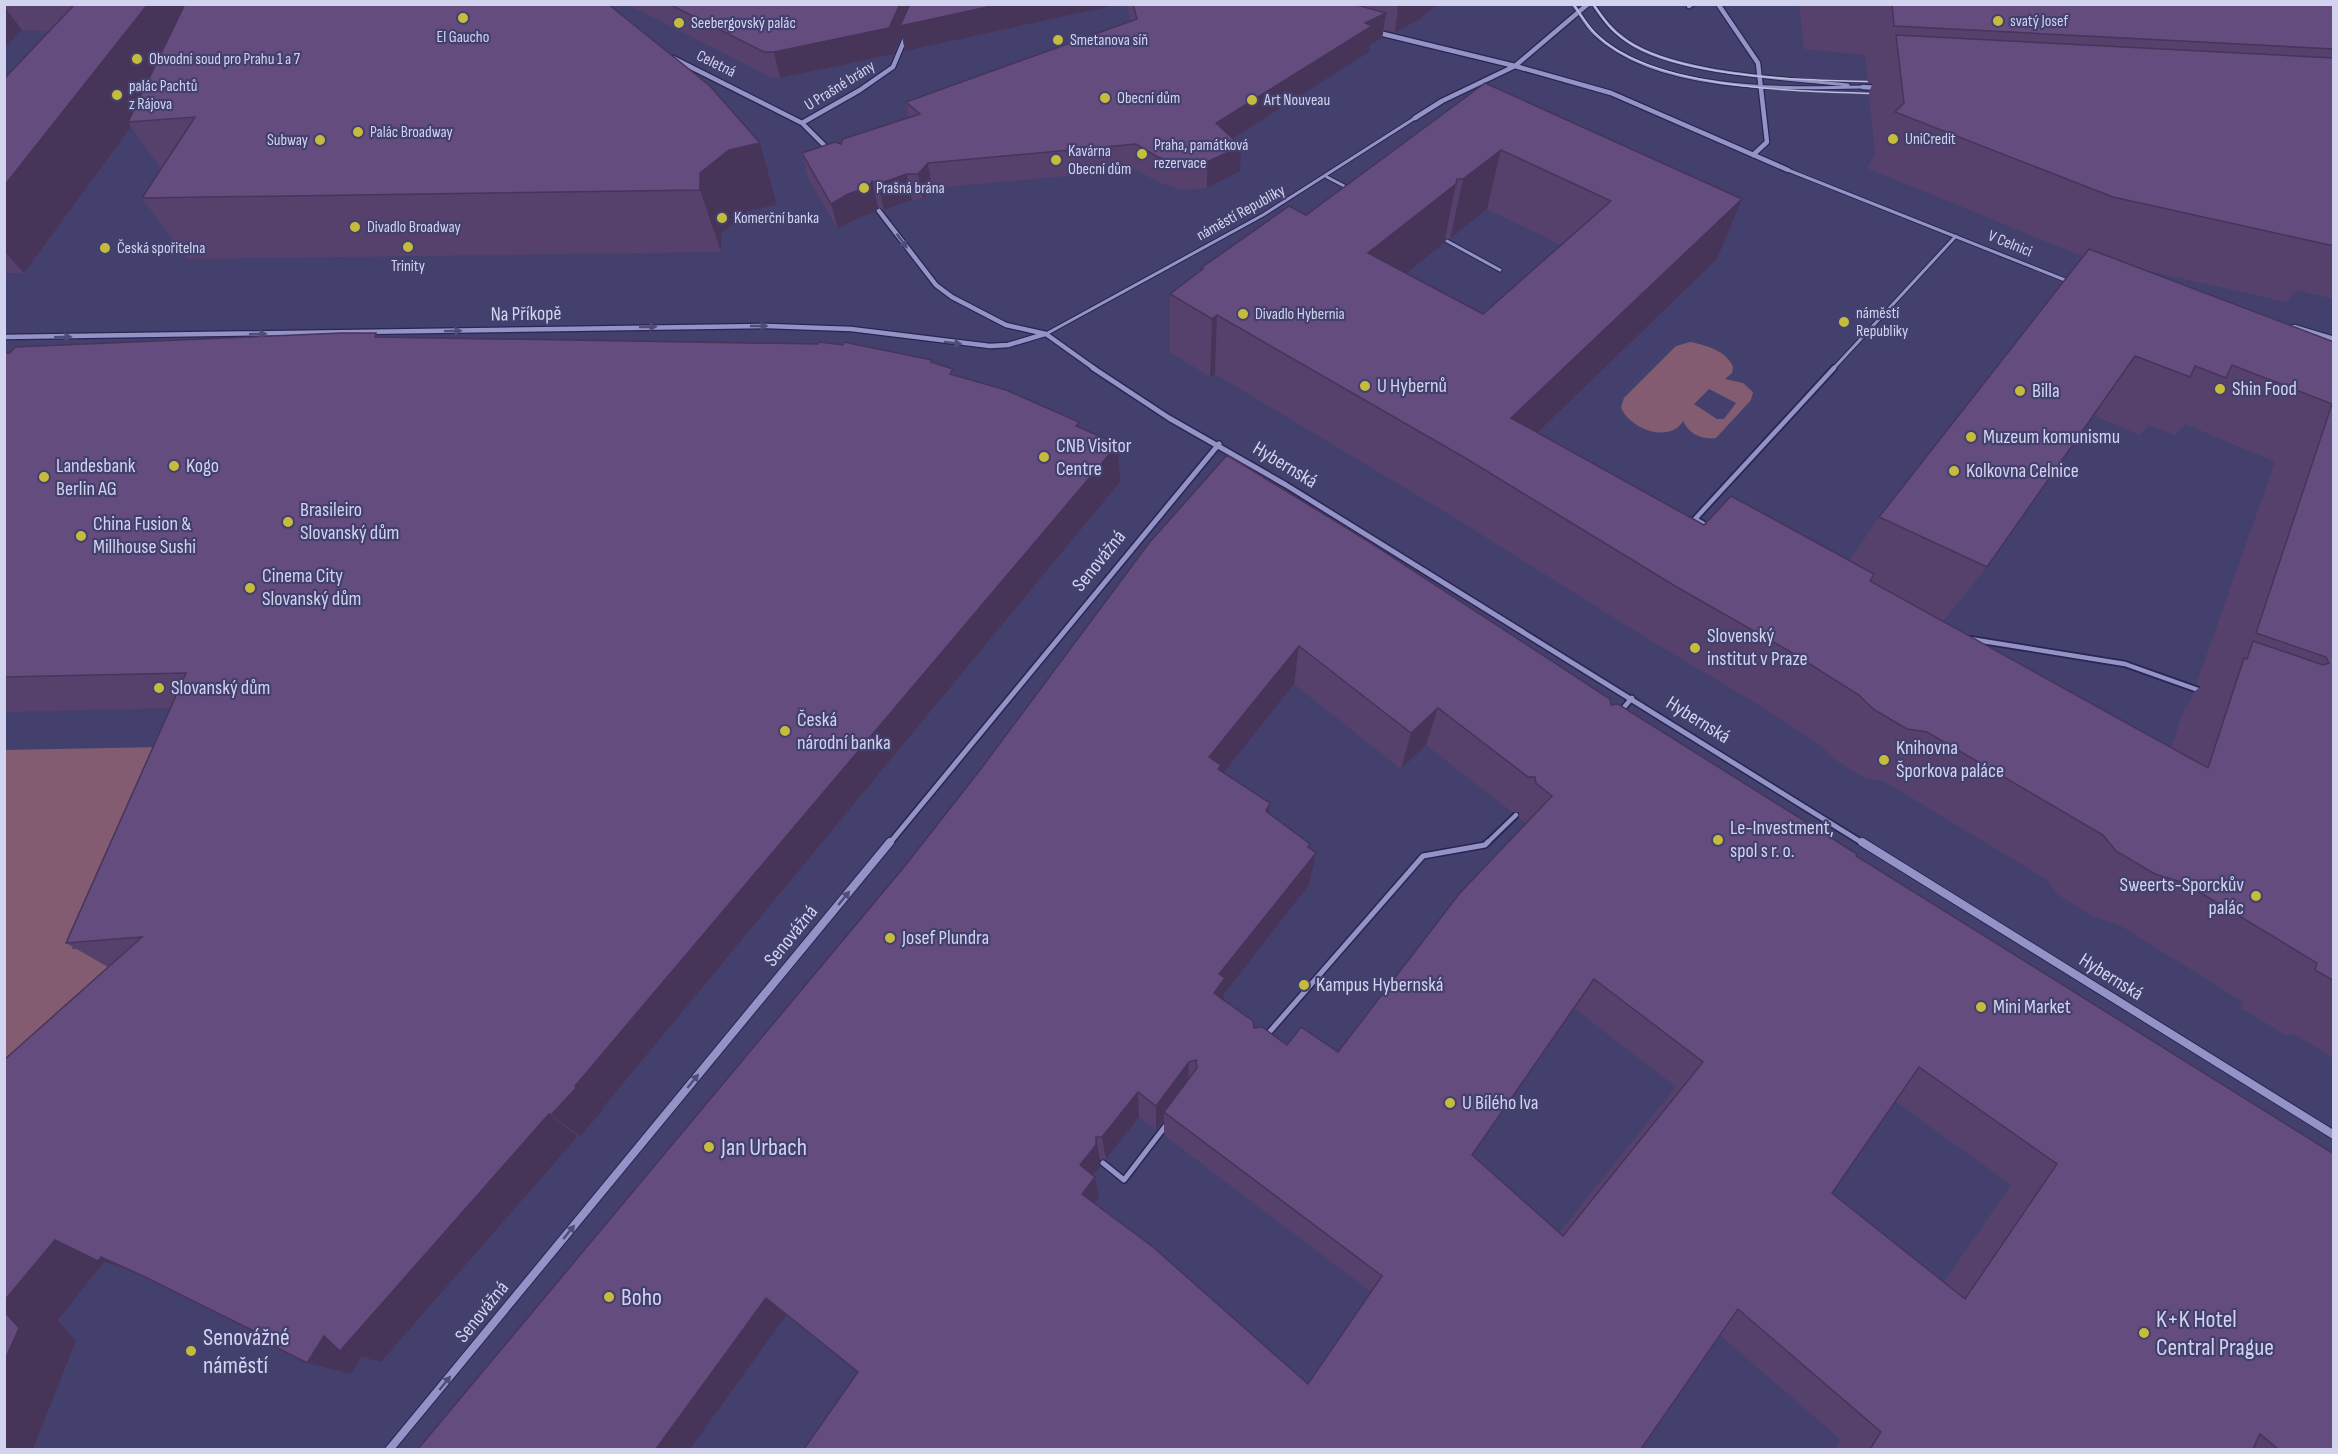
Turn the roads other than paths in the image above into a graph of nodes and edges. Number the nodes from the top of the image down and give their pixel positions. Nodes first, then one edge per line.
1 (1573, 4) edge
2 (1588, 4) edge
3 (1593, 4) edge
4 (1718, 4) edge
5 (1577, 13) junction
6 (911, 25) edge
7 (1364, 29) edge
8 (669, 56) edge
9 (1515, 66) junction
10 (1760, 75) junction
11 (1762, 87) junction
12 (1863, 87) junction
13 (1886, 88) dead end
14 (1442, 101) junction
15 (1451, 105) edge
16 (1415, 118) joint
17 (802, 123) junction
18 (1753, 155) junction
19 (838, 159) edge
20 (1788, 170) joint
21 (1327, 177) junction
22 (1355, 192) edge
23 (879, 211) edge
24 (1956, 237) junction
25 (1447, 242) edge
26 (1500, 270) dead end
27 (2075, 284) edge
28 (2292, 327) edge
29 (1046, 334) junction
30 (4, 337) edge
31 (2334, 339) edge
32 (1219, 444) junction
33 (1715, 531) edge
34 (1960, 637) edge
35 (2204, 692) dead end
36 (1632, 698) junction
37 (1618, 713) edge
38 (1516, 815) dead end
39 (1261, 1042) edge
40 (1172, 1117) edge
41 (2334, 1135) edge
42 (1103, 1163) edge
43 (388, 1449) edge

1 - 5 lane
2 - 5 street, náměstí Republiky
3 - 10 lane
4 - 10 street
5 - 9 street, náměstí Republiky
5 - 11 lane
6 - 17 street, U Prašné brány
7 - 9 street
8 - 17 street, Celetná
9 - 14 street, náměstí Republiky
9 - 18 street
10 - 11 street
10 - 12 lane
11 - 12 lane
11 - 18 street
12 - 13 street
14 - 15 street
14 - 16 street, náměstí Republiky
16 - 21 lane, náměstí Republiky
17 - 19 street, Celetná
18 - 20 street
20 - 24 lane, V Celnici
21 - 22 lane
21 - 29 lane, náměstí Republiky
23 -> 29 street
24 - 27 lane, V Celnici
24 - 33 lane
25 - 26 lane
28 - 31 street
30 -> 29 street, Na Příkopě
29 - 32 street, Hybernská
32 - 36 street, Hybernská
43 -> 32 street, Senovážná
34 - 35 lane
36 - 37 lane
36 - 41 street, Hybernská
38 - 39 lane
40 - 42 lane

